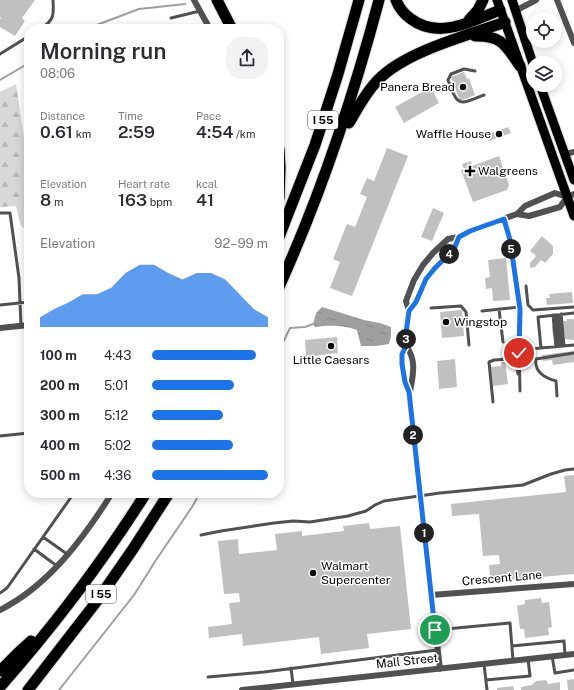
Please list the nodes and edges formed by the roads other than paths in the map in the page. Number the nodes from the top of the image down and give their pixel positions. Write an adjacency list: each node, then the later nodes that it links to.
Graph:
1 (52, 0): 17 (lane)
2 (194, 0): 12 (street)
3 (217, 0): 19 (highway)
4 (359, 0): 37 (highway, I 55)
5 (379, 0): 29 (highway, I 55)
6 (396, 0): 16 (highway)
7 (483, 0): 16 (highway)
8 (512, 0): 13 (main road)
9 (536, 0): 13 (street)
10 (557, 0): 22 (street)
11 (498, 5): 13 (main road); 15 (main road); 16 (highway)
12 (200, 11): 14 (lane); 18 (street)
13 (516, 11): 15 (main road); 24 (main road)
14 (171, 18)
15 (505, 22): 20 (highway); 25 (main road)
16 (465, 23)
17 (48, 24)
18 (207, 24)
19 (229, 24)
20 (466, 36): 25 (highway); 29 (highway)
21 (24, 39): 23 (lane)
22 (574, 43)
23 (0, 54)
24 (530, 56)
25 (520, 66): 32 (main road)
26 (475, 71): 28 (lane)
27 (543, 92): 30 (main road)
28 (484, 95)
29 (339, 134): 39 (highway, I 55)
30 (569, 153): 31 (main road)
31 (574, 180)
32 (570, 196): 34 (street); 34 (street); 35 (main road)
33 (0, 213): 42 (lane)
34 (517, 214): 36 (street)
35 (574, 216)
36 (504, 219): 38 (street); 44 (lane)
37 (284, 224)
38 (459, 237): 48 (street); 48 (street)
39 (284, 275)
40 (526, 286): 45 (lane)
41 (24, 302): 42 (lane)
42 (19, 303): 43 (lane); 53 (lane)
43 (0, 305)
44 (519, 307): 47 (lane); 61 (lane)
45 (574, 307)
46 (432, 308): 56 (lane)
47 (500, 309): 49 (lane); 55 (lane)
48 (409, 311): 58 (street)
49 (482, 311)
50 (574, 313): 51 (lane)
51 (557, 315): 59 (lane); 59 (lane); 60 (lane)
52 (24, 325): 53 (street)
53 (21, 326): 54 (street)
54 (0, 328)
55 (503, 342)
56 (469, 345)
57 (574, 345): 59 (lane)
58 (406, 346): 65 (street); 65 (street)
59 (560, 346): 60 (lane)
60 (541, 348): 61 (lane)
61 (519, 350): 63 (lane)
62 (574, 353): 66 (lane)
63 (520, 381): 64 (lane); 67 (lane)
64 (520, 391)
65 (409, 392): 71 (street)
66 (557, 396)
67 (493, 402)
68 (24, 434): 69 (lane)
69 (0, 436)
70 (574, 470): 71 (lane)
71 (420, 495): 76 (lane); 83 (street)
72 (70, 498): 77 (lane)
73 (109, 498): 79 (street)
74 (143, 498): 86 (highway, I 55)
75 (166, 498): 103 (highway, I 55)
76 (201, 535)
77 (43, 537): 78 (lane); 79 (lane)
78 (34, 550): 80 (lane); 82 (lane)
79 (67, 554): 80 (street)
80 (57, 566): 84 (street)
81 (574, 584): 83 (street, Crescent Lane)
82 (0, 593)
83 (431, 595): 85 (street)
84 (0, 610)
85 (435, 630): 87 (lane); 88 (street)
86 (45, 632): 98 (highway); 102 (highway, I 55)
87 (512, 646): 90 (lane); 93 (lane)
88 (438, 650): 95 (lane); 96 (street)
89 (574, 654): 90 (street, Mall Street)
90 (565, 655): 91 (street, Mall Street)
91 (552, 656): 92 (street, Mall Street); 97 (lane)
92 (528, 659): 93 (street, Mall Street); 100 (lane)
93 (513, 660): 94 (street, Mall Street)
94 (484, 664): 96 (street, Mall Street); 100 (lane)
95 (291, 668): 99 (lane); 101 (lane)
96 (440, 669): 101 (street, Mall Street)
97 (574, 670)
98 (0, 671)
99 (208, 677)
100 (486, 680): 105 (lane)
101 (293, 684): 104 (street, Mall Street)
102 (0, 687)
103 (28, 690)
104 (242, 690)
105 (487, 690)

